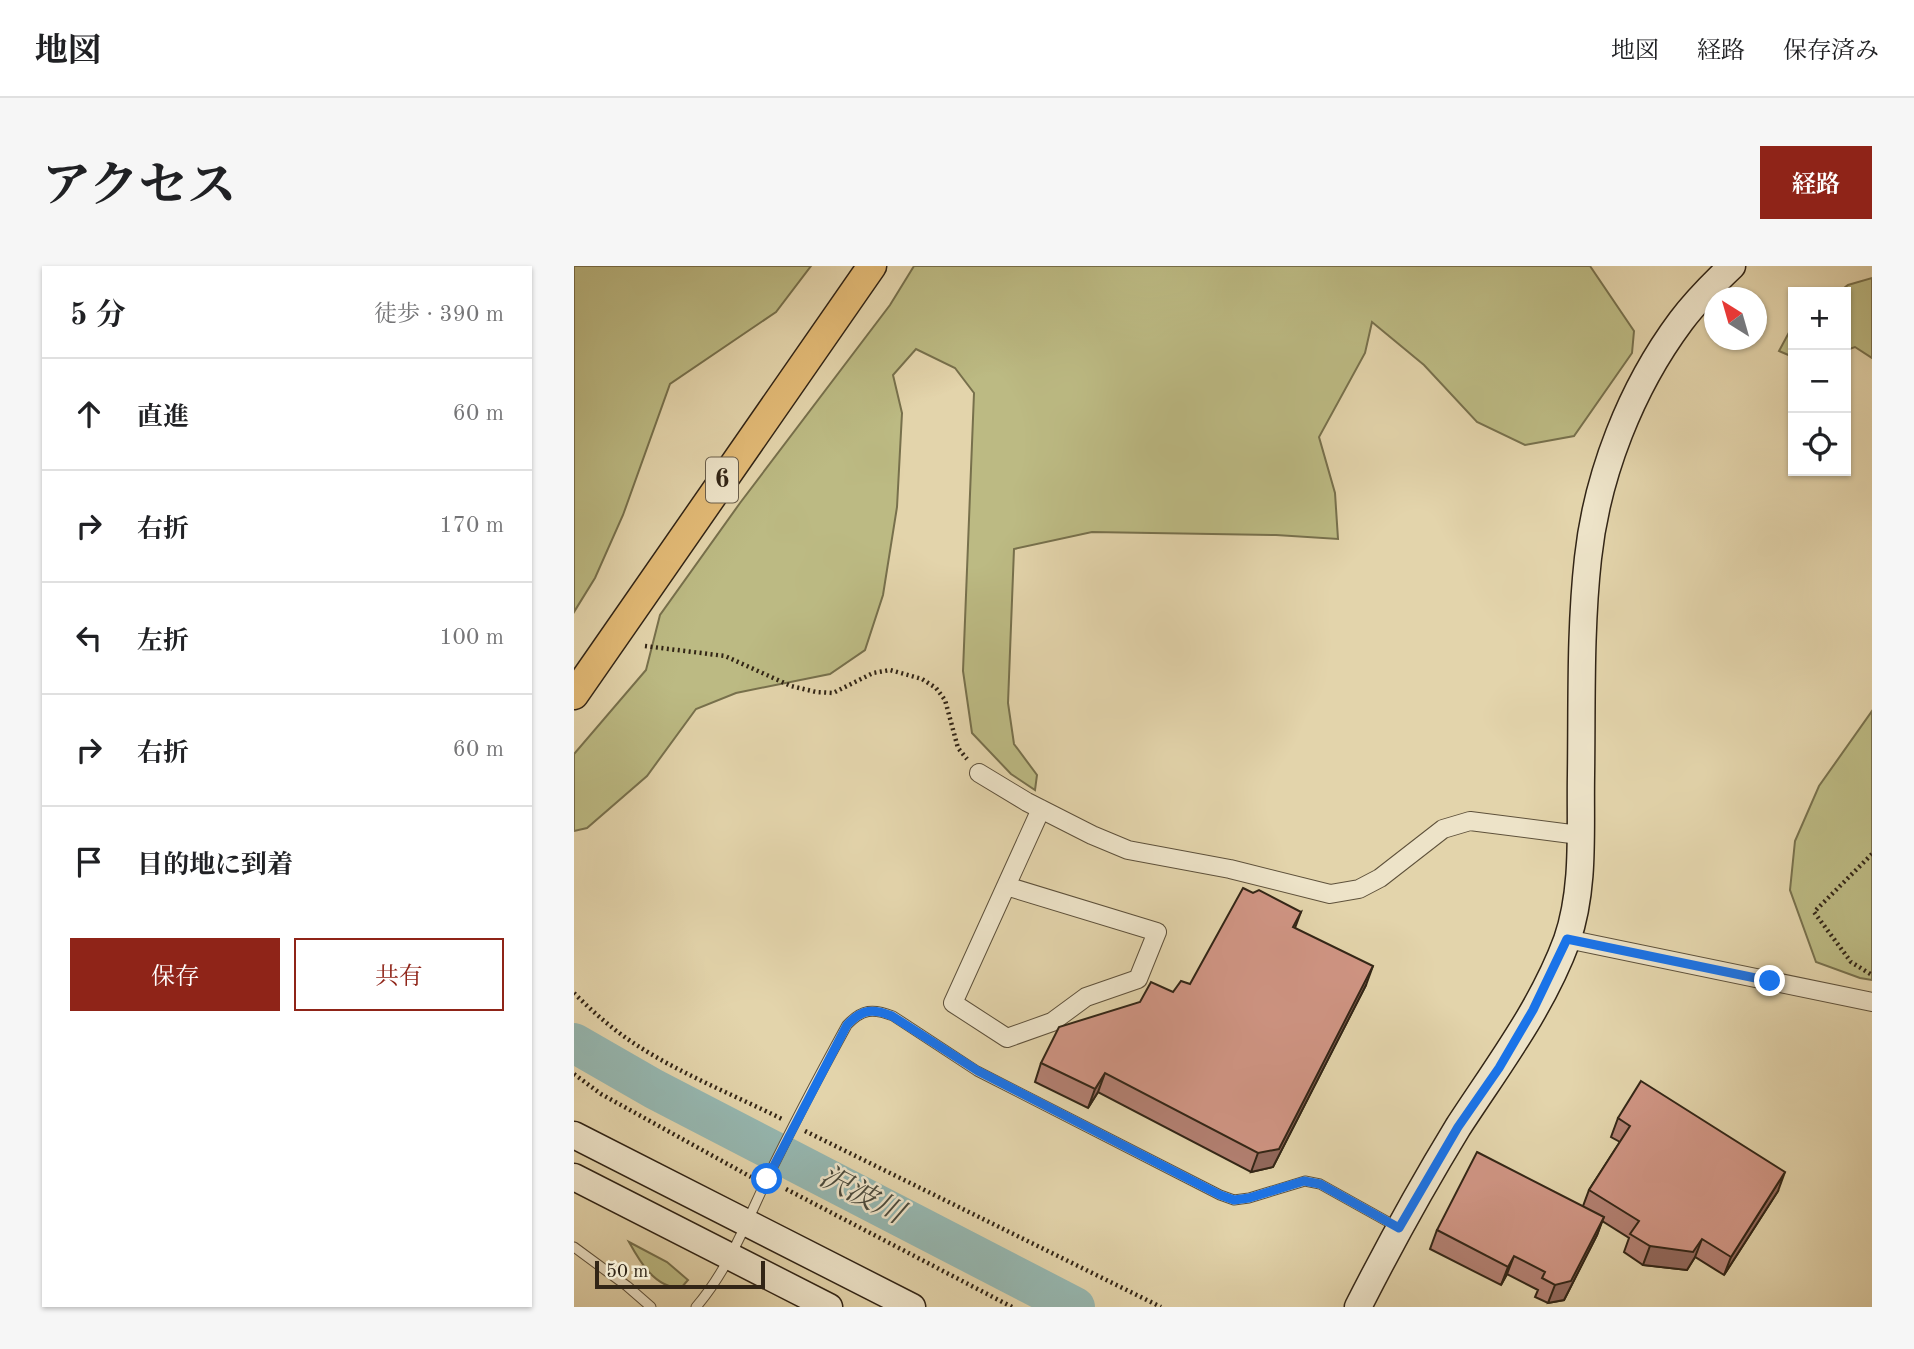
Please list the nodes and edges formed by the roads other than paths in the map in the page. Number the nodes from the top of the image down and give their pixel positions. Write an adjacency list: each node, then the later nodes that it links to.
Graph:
1 (872, 266): 3 (main road, 6)
2 (1732, 266): 6 (street)
3 (574, 695)
4 (979, 773): 5 (street)
5 (1041, 809): 6 (street); 7 (street)
6 (1579, 835): 8 (street)
7 (1006, 886): 7 (street)
8 (1567, 939): 9 (street); 13 (street)
9 (1872, 1002)
10 (574, 1135): 12 (street)
11 (574, 1177): 15 (street)
12 (747, 1223): 13 (lane); 15 (lane); 19 (street)
13 (1399, 1228): 20 (street)
14 (574, 1247): 16 (lane)
15 (729, 1256): 17 (lane); 18 (street)
16 (650, 1307)
17 (696, 1307)
18 (829, 1307)
19 (912, 1307)
20 (1358, 1307)

